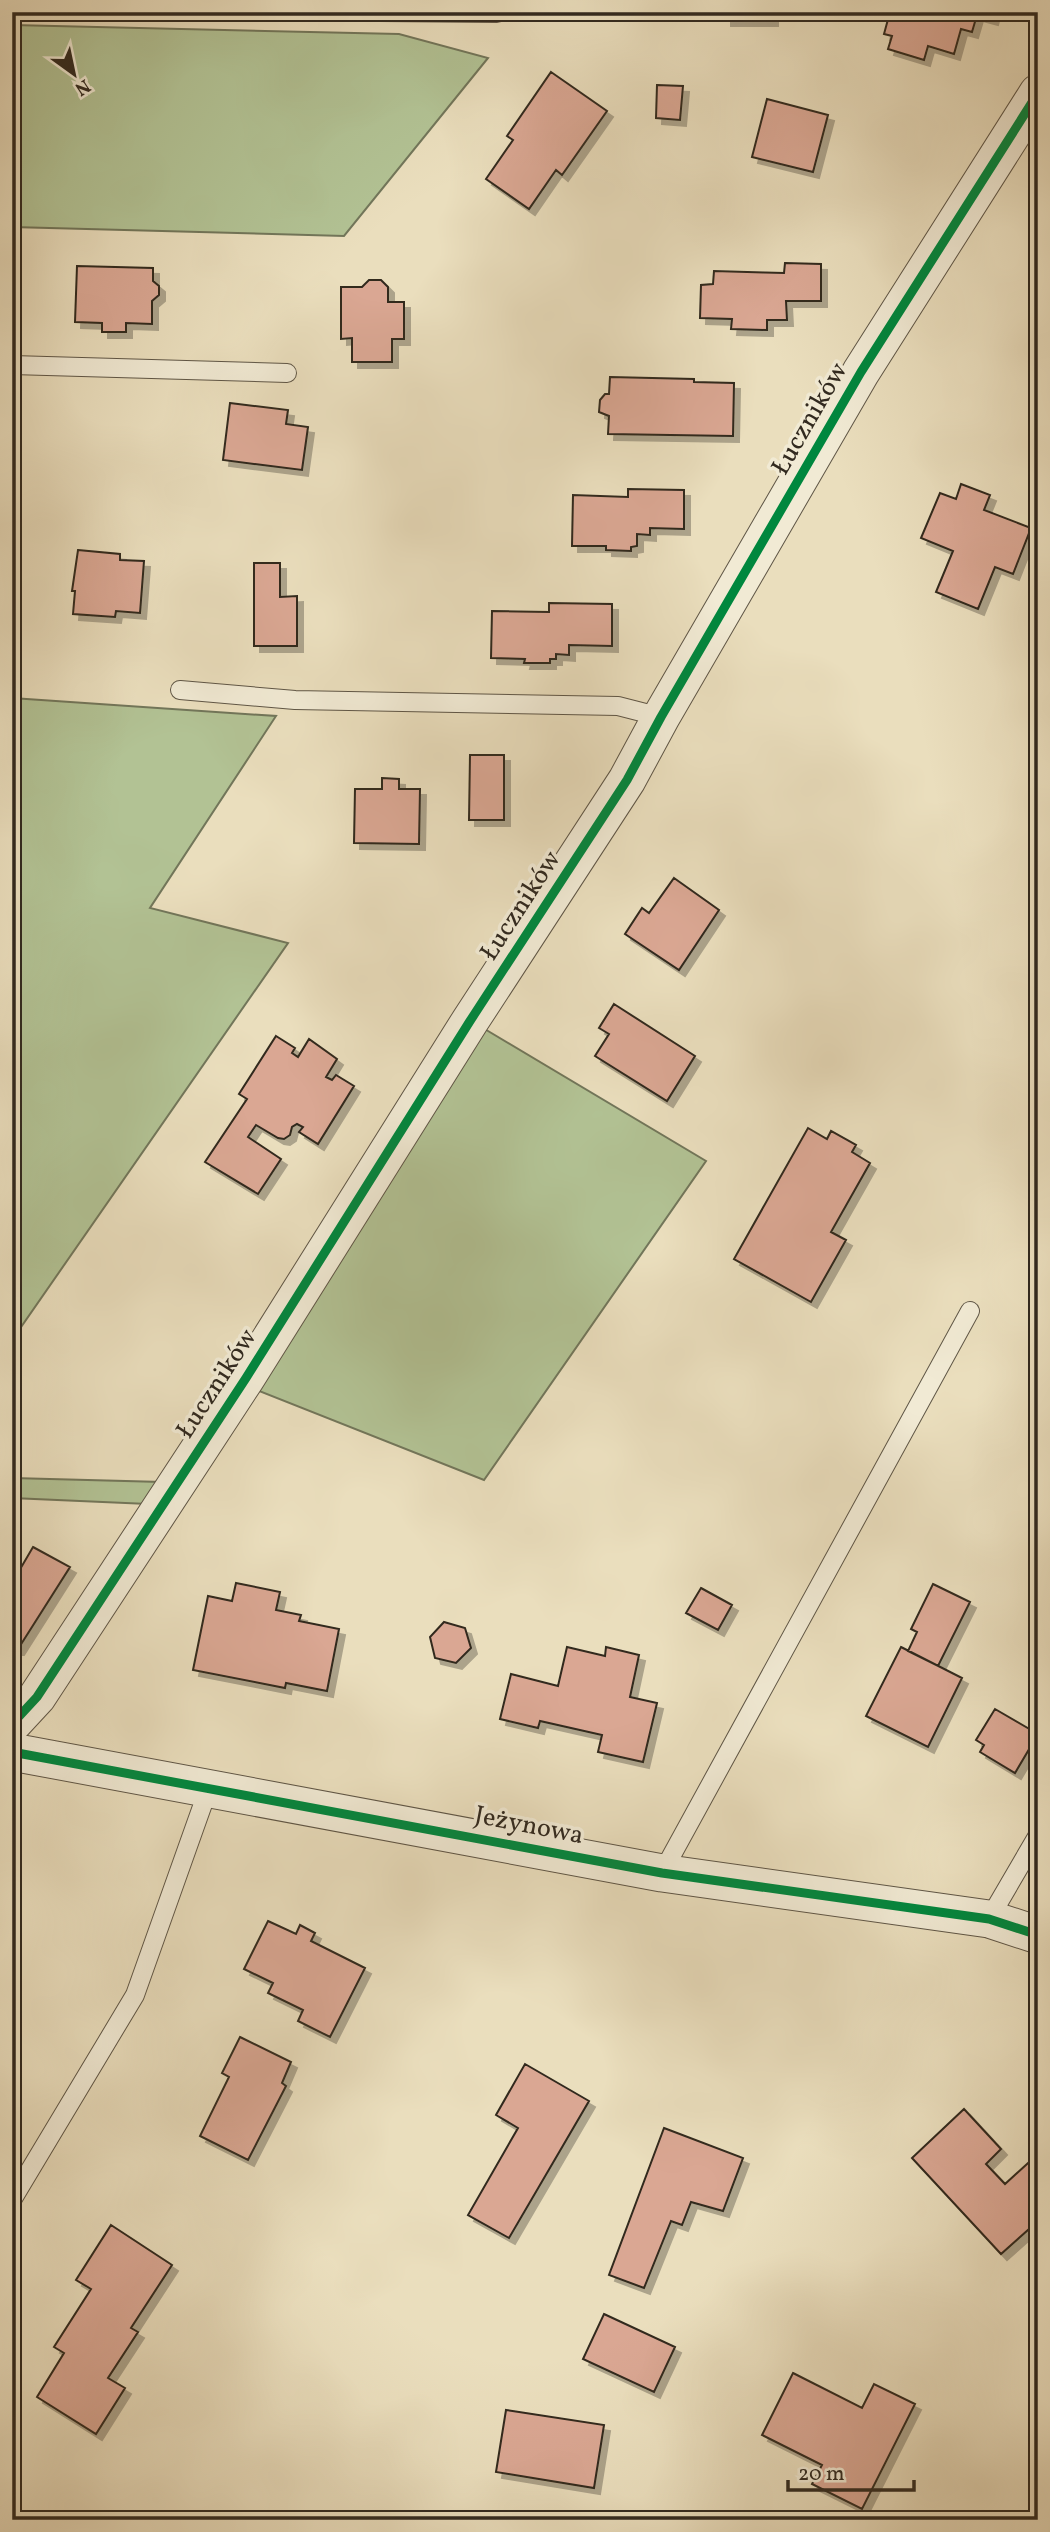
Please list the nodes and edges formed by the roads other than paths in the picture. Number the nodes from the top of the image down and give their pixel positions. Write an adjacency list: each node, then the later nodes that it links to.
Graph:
1 (381, 12): 2 (lane)
2 (497, 13)
3 (1038, 93): 7 (street, Łuczników)
4 (12, 365): 5 (lane)
5 (288, 373)
6 (180, 690): 7 (lane)
7 (662, 717): 9 (street, Łuczników)
8 (970, 1311): 13 (lane)
9 (12, 1724)
10 (12, 1752): 11 (street, Jeżynowa)
11 (209, 1787): 13 (street, Jeżynowa); 16 (lane)
12 (1038, 1835): 14 (lane)
13 (662, 1873): 14 (street, Jeżynowa)
14 (989, 1919): 15 (street, Jeżynowa)
15 (1038, 1935)
16 (12, 2200)

